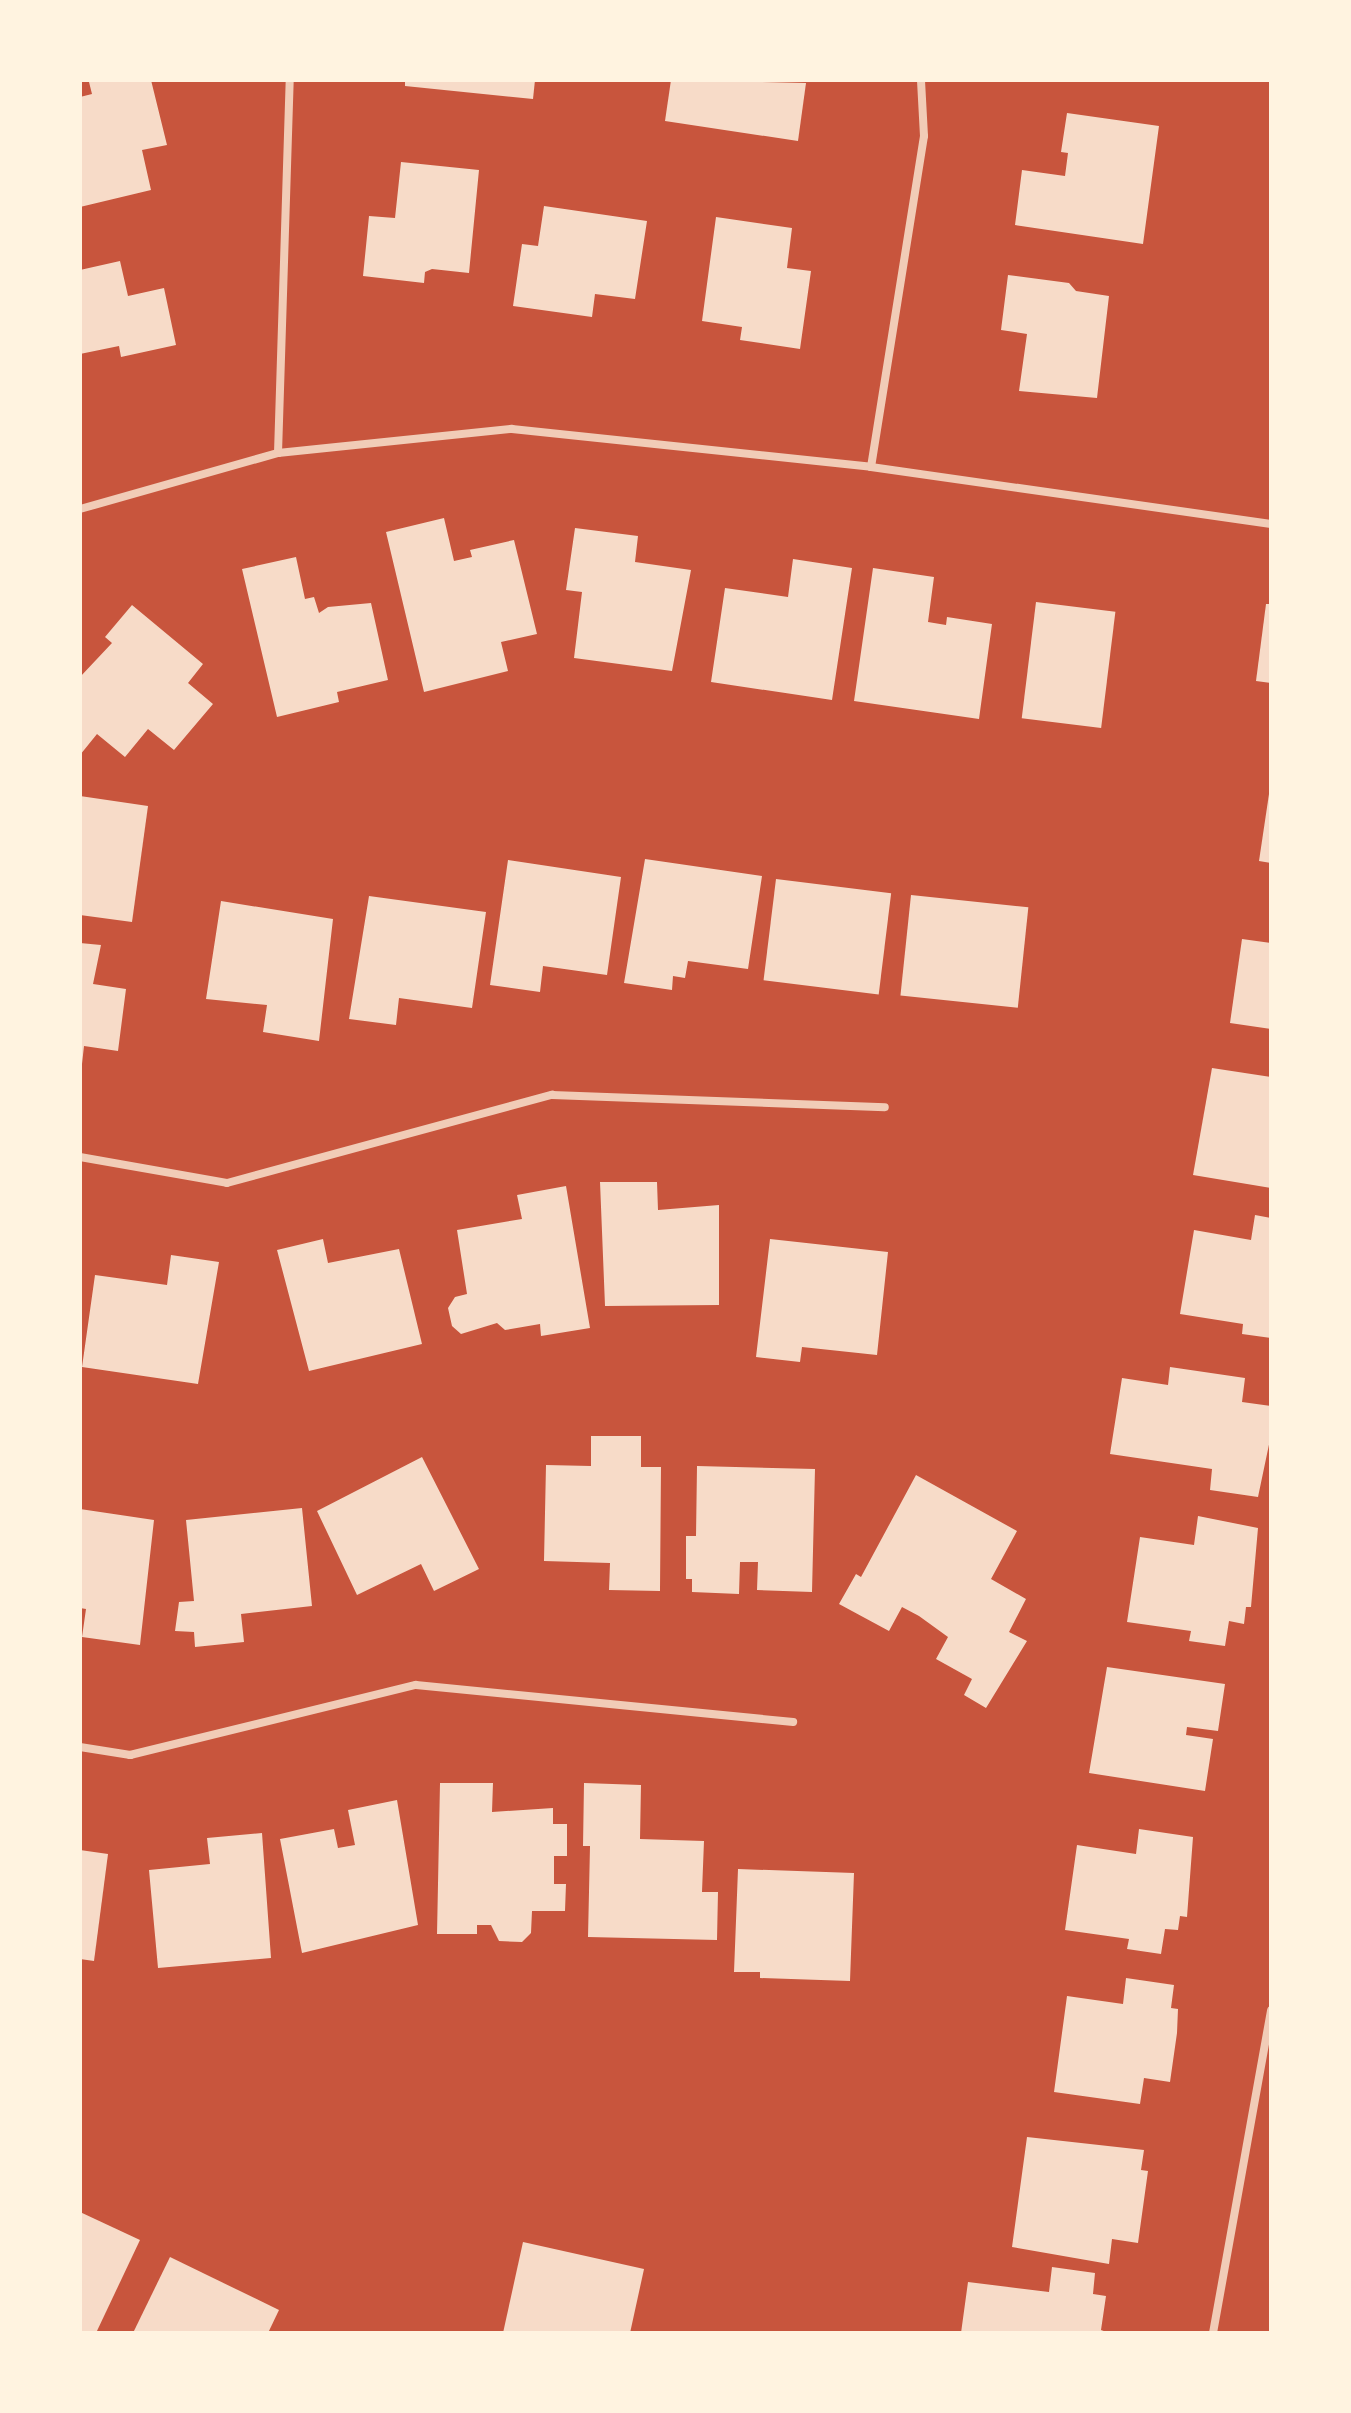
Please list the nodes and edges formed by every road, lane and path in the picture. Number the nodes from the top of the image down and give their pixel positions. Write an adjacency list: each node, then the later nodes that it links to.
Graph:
1 (290, 80): 3 (street)
2 (921, 80): 4 (street)
3 (278, 453): 4 (street); 5 (street)
4 (871, 467): 6 (street)
5 (80, 509)
6 (1271, 524)
7 (885, 1107): 8 (street)
8 (80, 1157)
9 (793, 1722): 10 (street)
10 (80, 1747)
11 (1271, 2010): 12 (street)
12 (1213, 2333)

